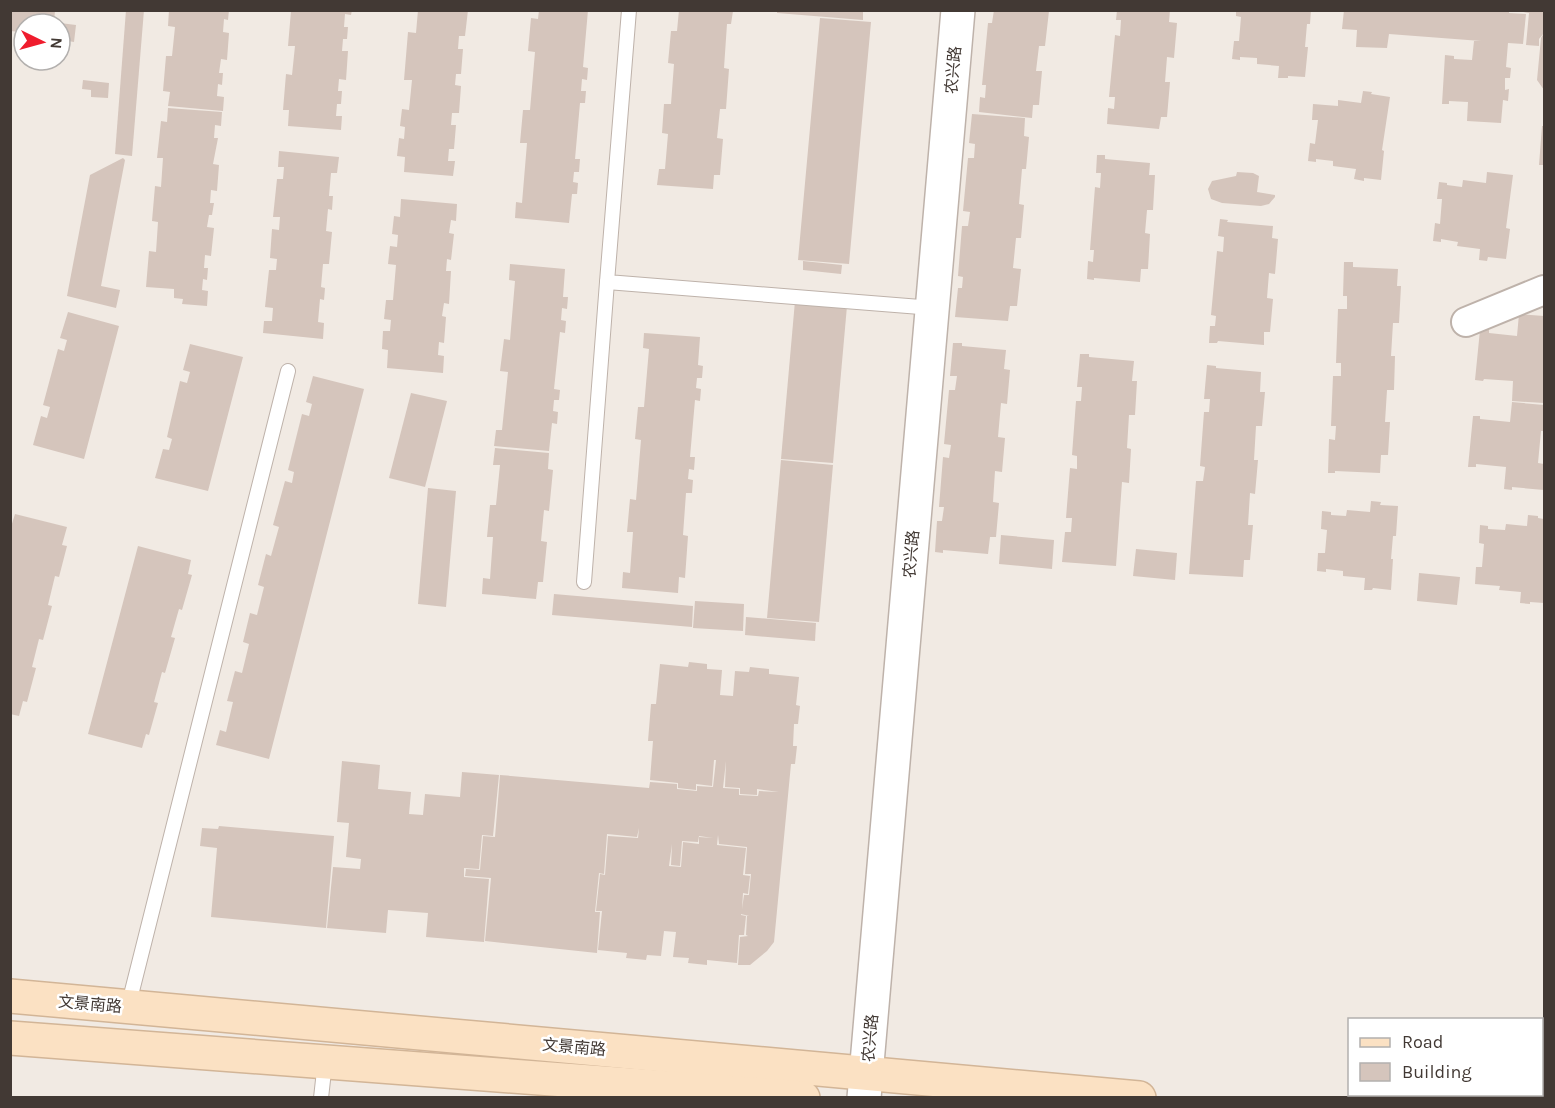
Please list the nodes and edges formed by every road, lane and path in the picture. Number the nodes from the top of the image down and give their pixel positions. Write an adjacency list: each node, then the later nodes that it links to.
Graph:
1 (629, 10): 3 (lane)
2 (958, 10): 5 (street, 农兴路)
3 (607, 282): 5 (lane); 8 (lane)
4 (1545, 290): 6 (street)
5 (933, 308): 13 (street, 农兴路)
6 (1466, 322)
7 (288, 371): 10 (lane)
8 (584, 582)
9 (10, 996): 10 (main road, 文景南路)
10 (128, 1007): 13 (main road, 文景南路)
11 (10, 1038): 12 (main road, 文景南路)
12 (325, 1062): 14 (lane); 15 (main road, 文景南路)
13 (865, 1086): 16 (main road, 文景南路)
14 (321, 1098)
15 (803, 1098)
16 (1138, 1098)

